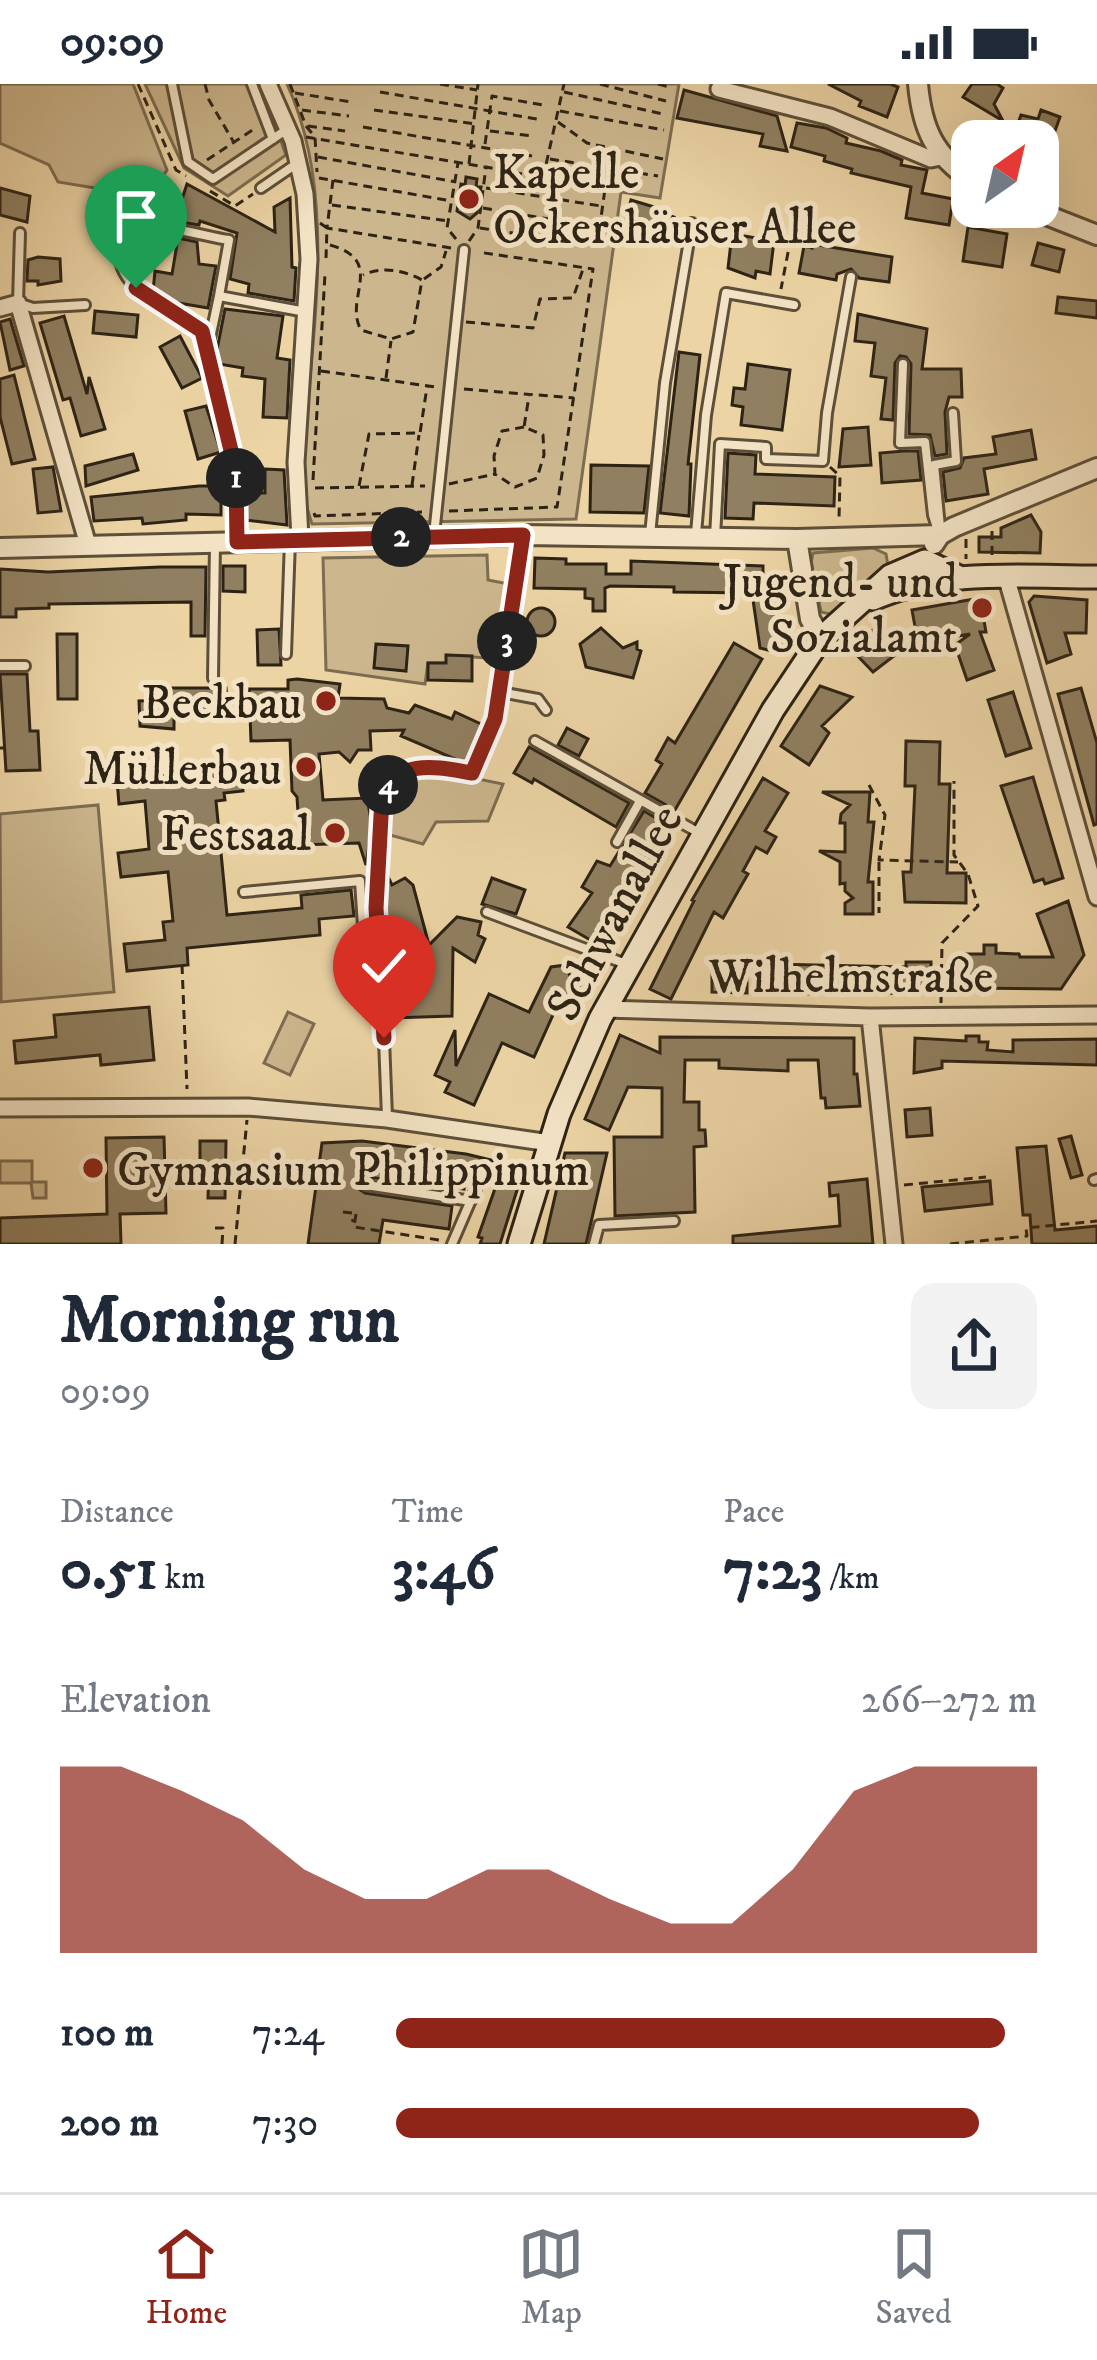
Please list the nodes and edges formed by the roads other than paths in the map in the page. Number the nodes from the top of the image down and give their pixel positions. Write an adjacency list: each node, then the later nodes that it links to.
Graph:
1 (172, 84): 6 (lane)
2 (252, 84): 6 (lane)
3 (268, 84): 6 (street)
4 (918, 84): 7 (street)
5 (719, 89): 7 (street)
6 (280, 134): 8 (street)
7 (941, 157): 9 (street)
8 (308, 159): 10 (lane); 22 (street)
9 (951, 165)
10 (261, 188)
11 (1059, 220): 14 (street)
12 (692, 223): 29 (lane)
13 (20, 233): 18 (lane)
14 (1097, 235)
15 (464, 250): 31 (lane)
16 (851, 277): 30 (lane)
17 (219, 296): 22 (lane); 23 (lane); 23 (lane)
18 (18, 303): 20 (lane); 21 (street); 37 (street)
19 (794, 304): 30 (lane)
20 (85, 305)
21 (0, 308)
22 (306, 312): 32 (street)
23 (208, 350): 35 (lane)
24 (903, 364): 28 (lane)
25 (952, 413): 28 (lane)
26 (1097, 468): 28 (street)
27 (523, 535): 29 (street); 31 (street); 47 (lane)
28 (940, 535): 33 (street); 40 (street)
29 (650, 536): 30 (street)
30 (706, 536): 34 (street)
31 (434, 537): 32 (street)
32 (295, 538): 35 (street); 43 (lane)
33 (876, 538): 34 (street); 40 (street)
34 (797, 539): 42 (street)
35 (237, 542): 36 (street)
36 (215, 543): 37 (street); 46 (lane)
37 (88, 545): 38 (street)
38 (0, 548)
39 (999, 568): 40 (main road); 41 (main road); 53 (street)
40 (919, 570): 42 (main road, Schwanallee)
41 (1097, 578)
42 (821, 638): 50 (main road, Schwanallee)
43 (286, 654)
44 (0, 666): 45 (lane)
45 (25, 666)
46 (213, 678)
47 (546, 710)
48 (535, 741): 49 (lane)
49 (640, 801): 50 (lane); 51 (lane)
50 (700, 834): 55 (main road, Schwanallee)
51 (617, 842)
52 (244, 892): 60 (lane)
53 (1097, 897)
54 (487, 912): 55 (lane)
55 (628, 965): 57 (main road, Schwanallee)
56 (1097, 1015): 58 (street, Wilhelmstraße)
57 (601, 1017): 58 (street, Wilhelmstraße); 61 (main road, Schwanallee)
58 (869, 1017): 69 (street)
59 (0, 1108): 60 (street)
60 (387, 1119): 61 (street)
61 (550, 1143): 67 (main road, Schwanallee)
62 (482, 1177): 64 (lane)
63 (366, 1185): 64 (lane)
64 (471, 1201): 66 (lane)
65 (674, 1221): 68 (lane)
66 (452, 1243)
67 (519, 1244)
68 (595, 1244)
69 (894, 1244)

